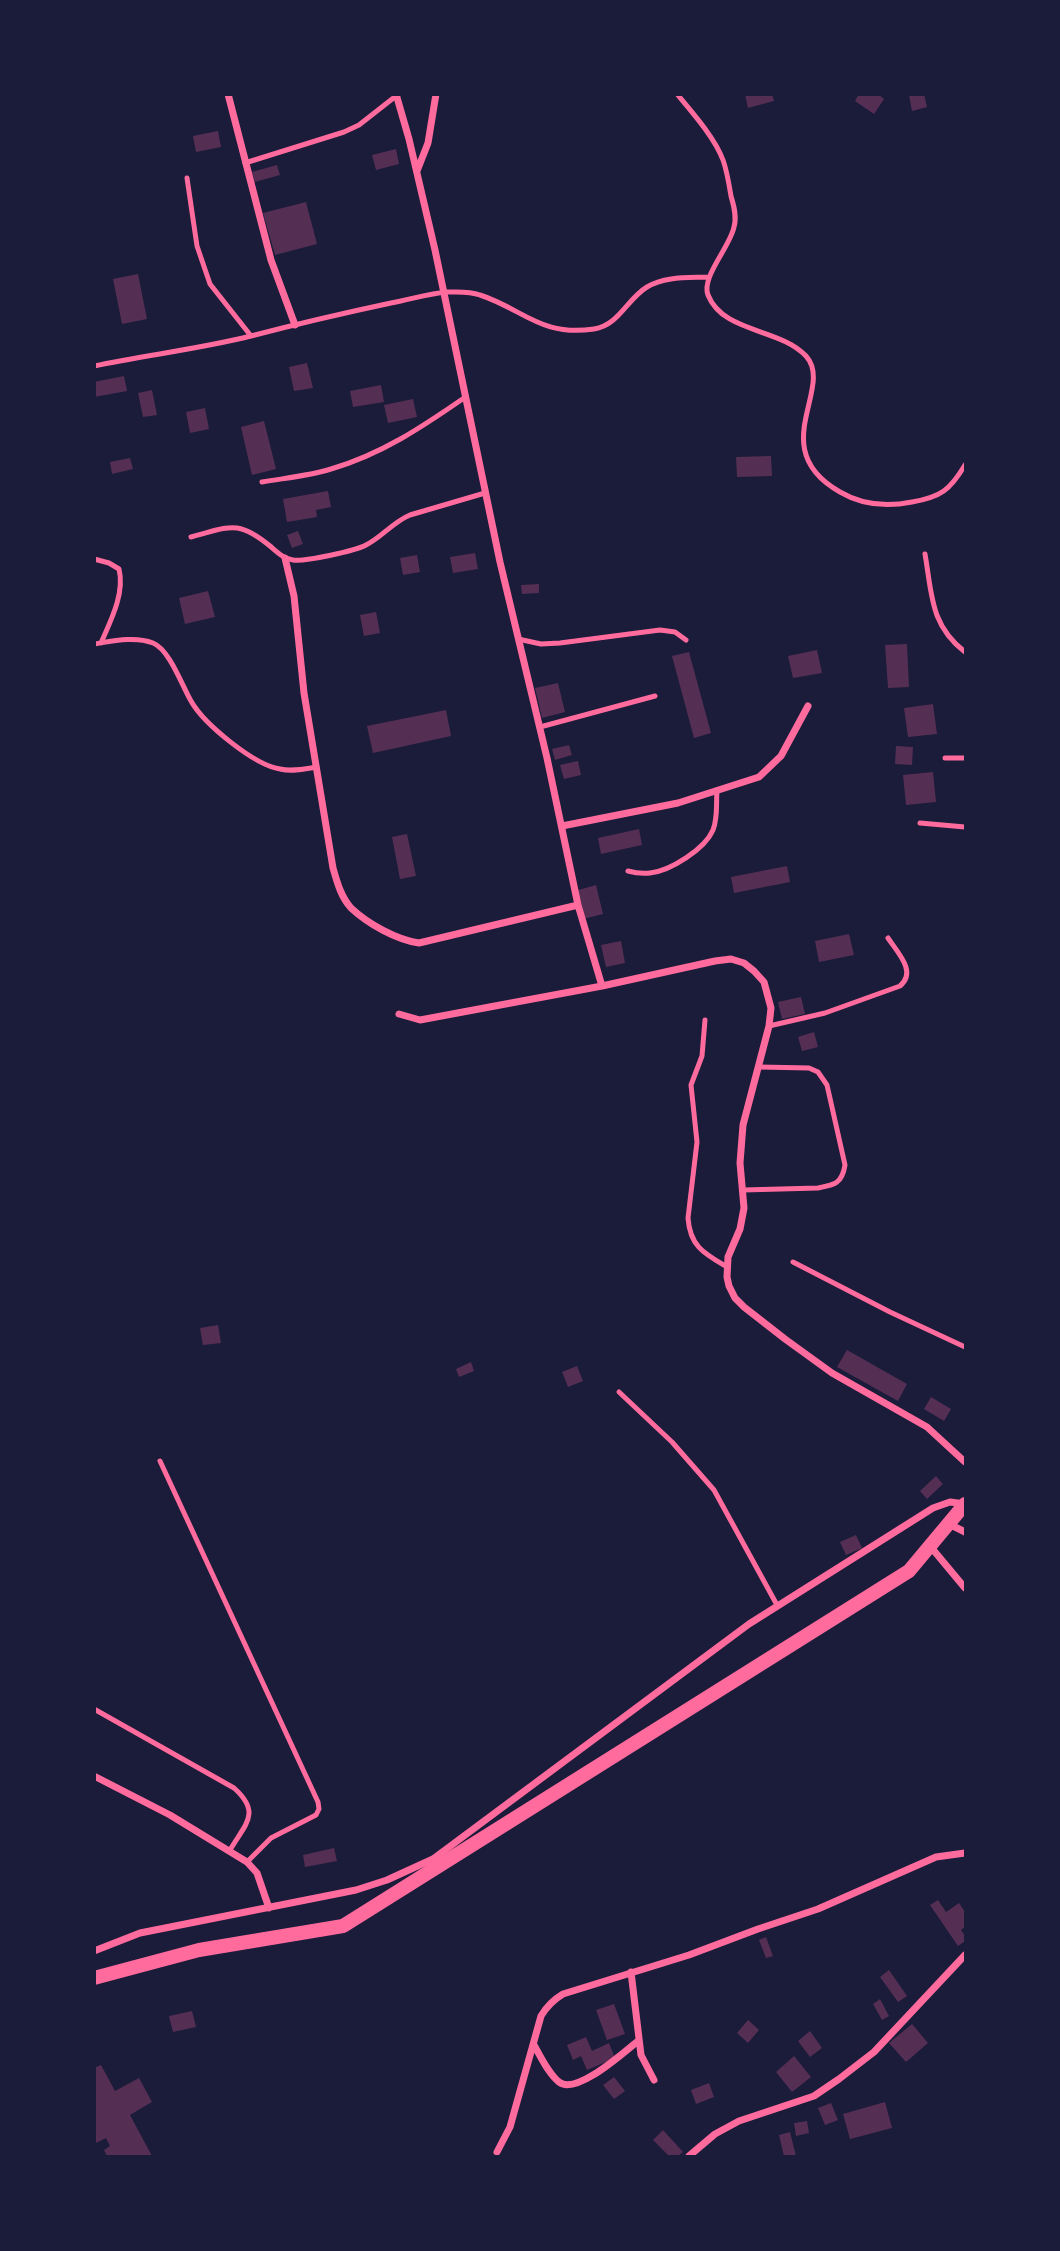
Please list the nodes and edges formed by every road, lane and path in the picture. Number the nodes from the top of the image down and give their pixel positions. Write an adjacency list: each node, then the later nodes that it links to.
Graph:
1 (228, 94): 5 (street)
2 (436, 94): 6 (street)
3 (677, 94): 8 (lane)
4 (396, 95): 5 (lane); 6 (street)
5 (245, 163): 10 (street)
6 (417, 171): 9 (street)
7 (187, 178): 11 (lane)
8 (709, 277): 9 (lane); 14 (lane)
9 (443, 292): 10 (lane); 13 (street)
10 (295, 325): 11 (lane)
11 (251, 336): 12 (lane)
12 (94, 366)
13 (464, 398): 15 (lane); 16 (street)
14 (965, 465)
15 (262, 482)
16 (485, 493): 19 (lane); 21 (street)
17 (191, 537): 19 (lane)
18 (925, 554): 24 (lane)
19 (285, 558): 30 (street)
20 (94, 559): 23 (lane)
21 (519, 639): 22 (lane); 27 (street)
22 (686, 640)
23 (98, 644): 30 (lane)
24 (965, 652)
25 (655, 696): 27 (lane)
26 (808, 706): 31 (street)
27 (540, 727): 33 (street)
28 (944, 758): 29 (lane)
29 (965, 758)
30 (317, 767): 36 (street)
31 (717, 790): 33 (street); 35 (lane)
32 (920, 824): 34 (lane)
33 (562, 827): 36 (street)
34 (965, 827)
35 (628, 871)
36 (578, 905): 38 (street)
37 (888, 938): 41 (lane)
38 (601, 986): 39 (street); 41 (street)
39 (399, 1014)
40 (705, 1020): 45 (lane)
41 (769, 1026): 42 (street)
42 (759, 1067): 43 (street); 43 (lane)
43 (743, 1190): 45 (street)
44 (793, 1262): 46 (lane)
45 (727, 1267): 49 (street)
46 (965, 1347)
47 (619, 1392): 55 (lane)
48 (160, 1461): 60 (lane)
49 (965, 1462)
50 (965, 1504): 51 (main road); 55 (street)
51 (948, 1524): 52 (street); 53 (main road)
52 (965, 1532)
53 (930, 1545): 54 (street); 65 (main road)
54 (965, 1588)
55 (778, 1605): 61 (street)
56 (94, 1709): 58 (lane)
57 (94, 1776): 58 (street)
58 (230, 1850): 60 (street)
59 (965, 1853): 64 (street)
60 (247, 1862): 61 (street)
61 (269, 1908): 62 (street)
62 (94, 1951)
63 (965, 1955): 70 (street)
64 (631, 1972): 66 (street); 67 (street)
65 (94, 1978)
66 (638, 2041): 67 (street); 68 (street)
67 (534, 2045): 69 (street)
68 (653, 2080)
69 (497, 2152)
70 (689, 2157)

